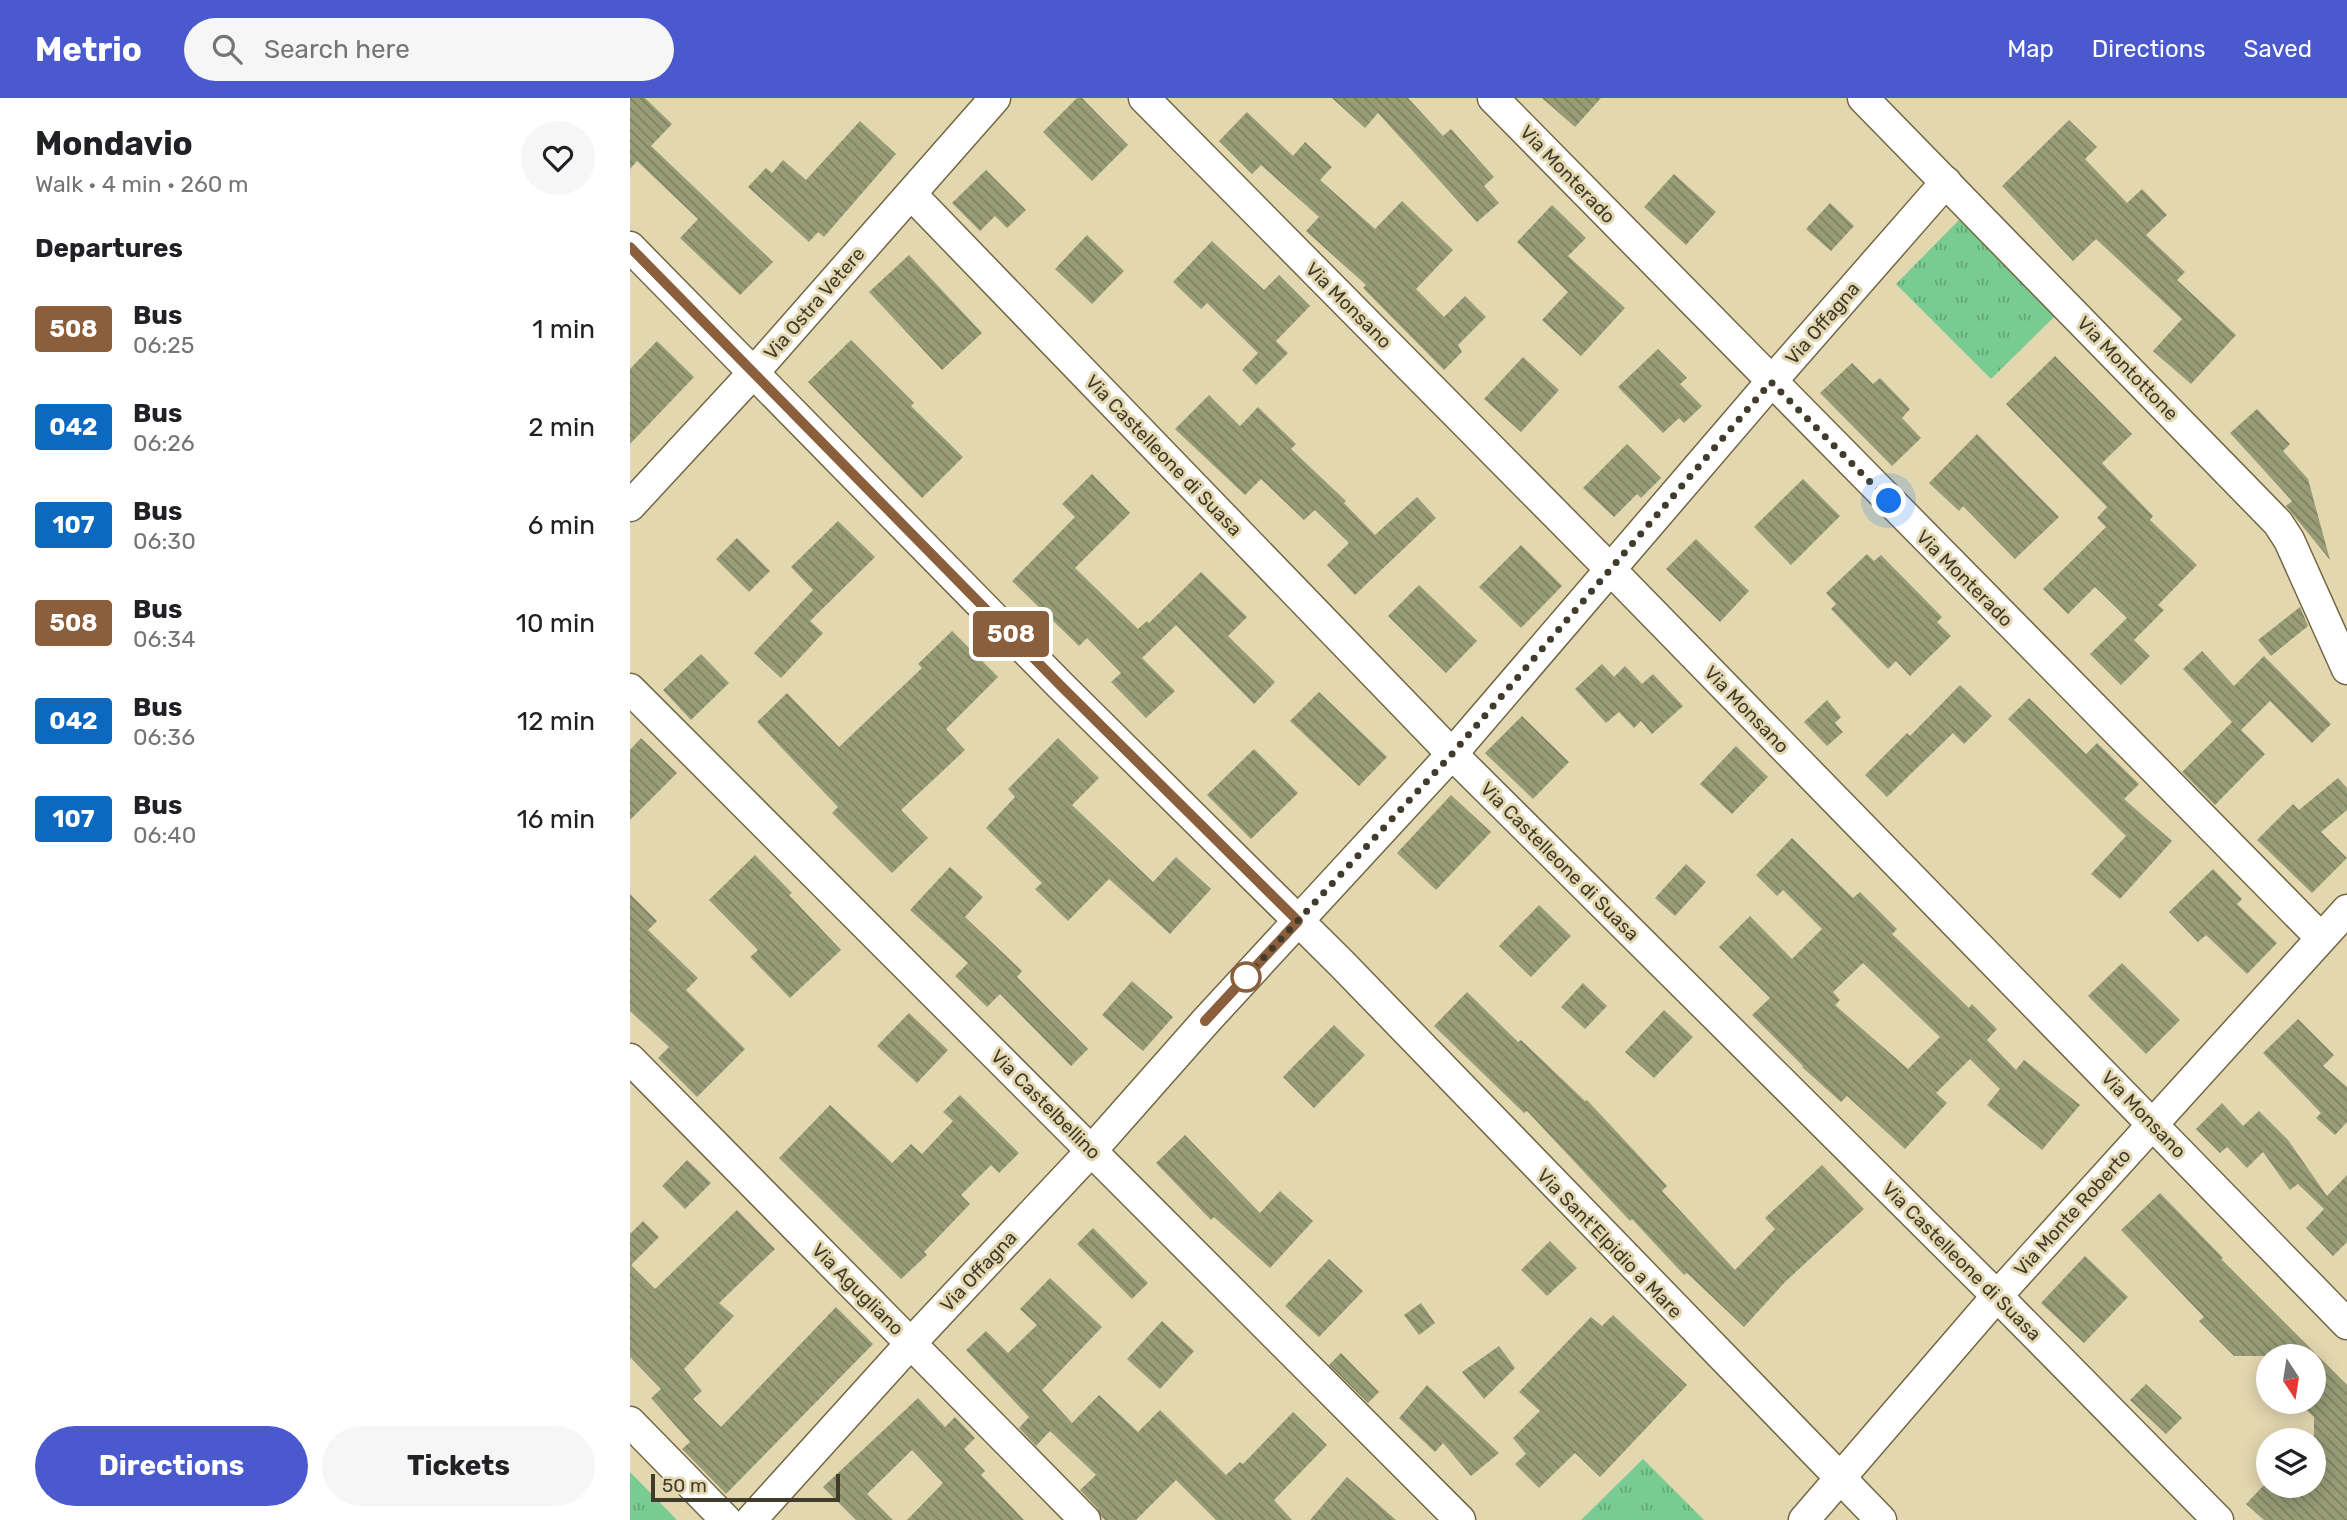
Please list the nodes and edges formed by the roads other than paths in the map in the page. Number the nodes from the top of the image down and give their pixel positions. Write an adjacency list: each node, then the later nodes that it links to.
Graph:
1 (995, 98): 6 (street, Via Ostra Vetere)
2 (1144, 98): 11 (street, Via Monsano)
3 (1493, 98): 9 (street, Via Monterado)
4 (1863, 98): 5 (street, Via Montottone)
5 (1946, 181): 9 (street, Via Offagna); 12 (street, Via Montottone)
6 (911, 194): 8 (street, Via Ostra Vetere); 14 (street, Via Castelleone di Suasa)
7 (630, 247): 8 (street)
8 (754, 372): 10 (street, Via Ostra Vetere); 16 (street, Via Sant'Elpidio a Mare)
9 (1771, 382): 11 (street, Via Offagna); 17 (street, Via Monterado)
10 (630, 506)
11 (1611, 570): 14 (street, Via Offagna); 19 (street, Via Monsano)
12 (2347, 669)
13 (630, 689): 20 (street, Via Castelbellino)
14 (1452, 754): 16 (street, Via Offagna); 21 (street, Via Castelleone di Suasa)
15 (2347, 910): 17 (street, Via Monte Roberto)
16 (1298, 921): 20 (street, Via Offagna); 25 (street, Via Sant'Elpidio a Mare)
17 (2320, 939): 19 (street, Via Monte Roberto)
18 (630, 1059): 23 (street, Via Agugliano)
19 (2153, 1123): 21 (street, Via Monte Roberto); 22 (street, Via Monsano)
20 (1092, 1150): 23 (street, Via Offagna); 29 (street, Via Castelbellino)
21 (1997, 1296): 25 (street, Via Monte Roberto); 32 (street, Via Castelleone di Suasa)
22 (2347, 1324)
23 (911, 1343): 27 (street, Via Offagna); 28 (street, Via Agugliano)
24 (630, 1422): 26 (street)
25 (1840, 1480): 30 (street, Via Monte Roberto); 31 (street, Via Sant'Elpidio a Mare)
26 (726, 1520)
27 (751, 1520)
28 (1085, 1520)
29 (1460, 1520)
30 (1804, 1520)
31 (1881, 1520)
32 (2218, 1520)

